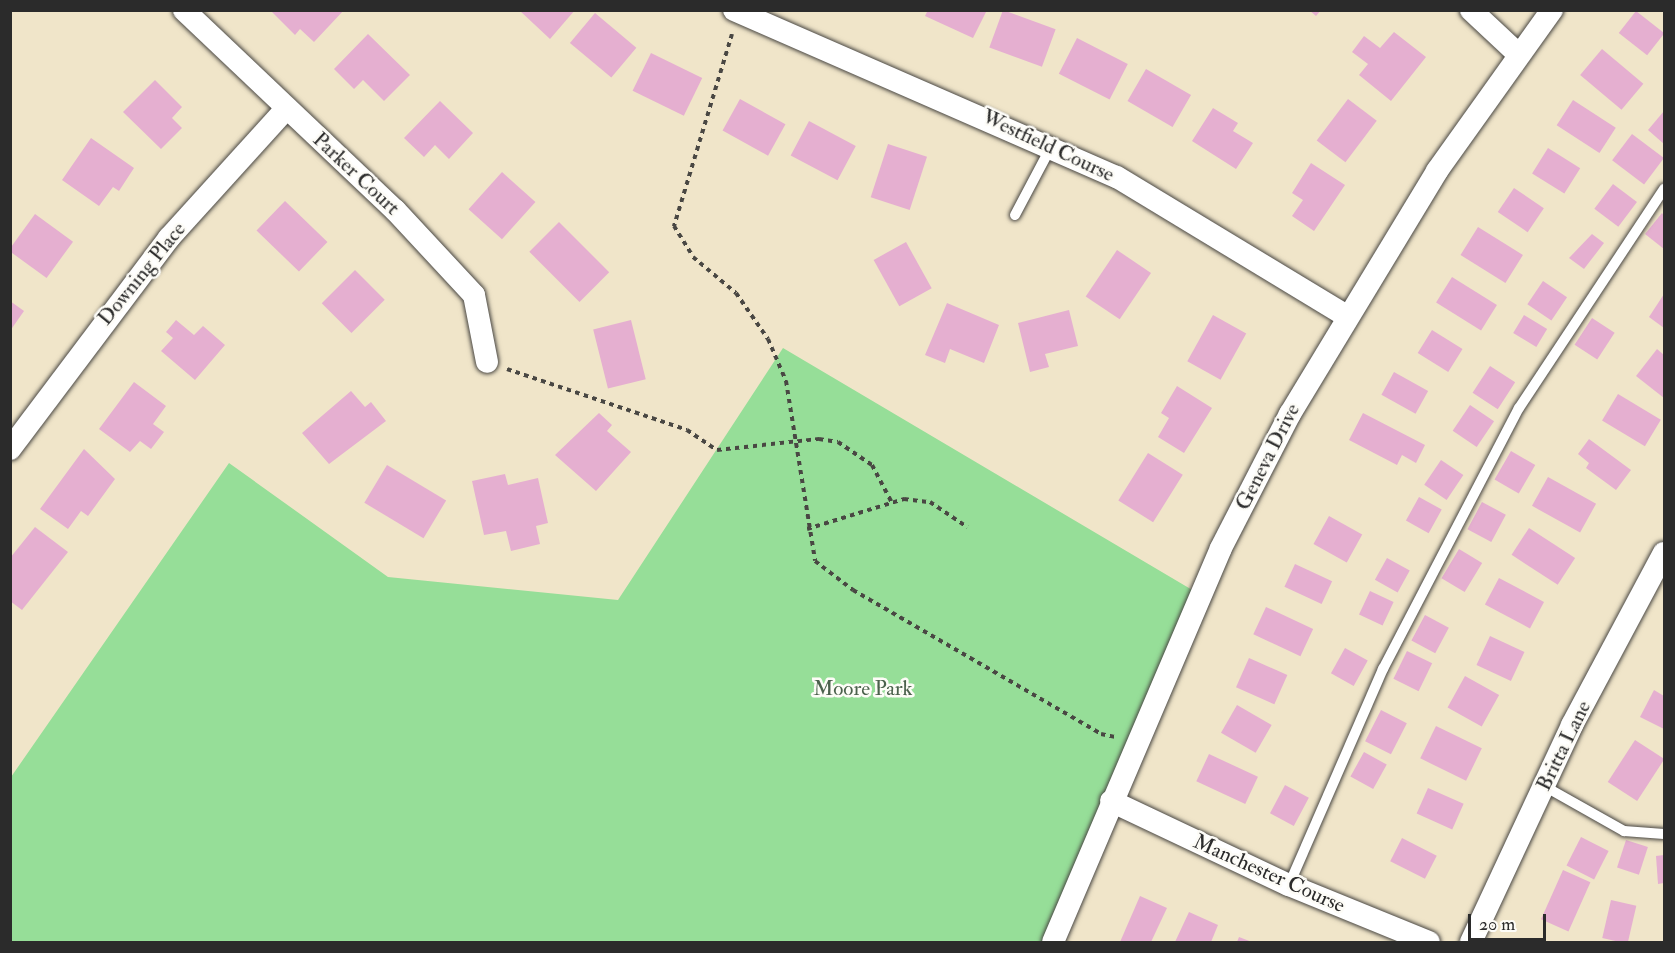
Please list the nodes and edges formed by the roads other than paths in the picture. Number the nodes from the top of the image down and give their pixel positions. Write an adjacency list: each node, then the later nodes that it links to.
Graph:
1 (184, 10): 6 (street, Parker Court)
2 (1471, 10): 5 (street)
3 (1552, 10): 5 (street, Geneva Drive)
4 (736, 12): 7 (street, Westfield Course)
5 (1518, 54): 10 (street, Geneva Drive)
6 (286, 109): 11 (street, Parker Court); 12 (street, Downing Place)
7 (1051, 146): 9 (lane); 10 (street, Westfield Course)
8 (1665, 189): 17 (lane)
9 (1015, 215)
10 (1345, 315): 15 (street, Geneva Drive)
11 (487, 362)
12 (10, 449)
13 (1665, 553): 14 (street, Britta Lane)
14 (1544, 786): 16 (lane); 20 (street, Britta Lane)
15 (1111, 801): 17 (street, Manchester Course); 18 (street, Geneva Drive)
16 (1665, 834)
17 (1289, 885): 19 (street, Manchester Course)
18 (1053, 942)
19 (1429, 942)
20 (1471, 942)

